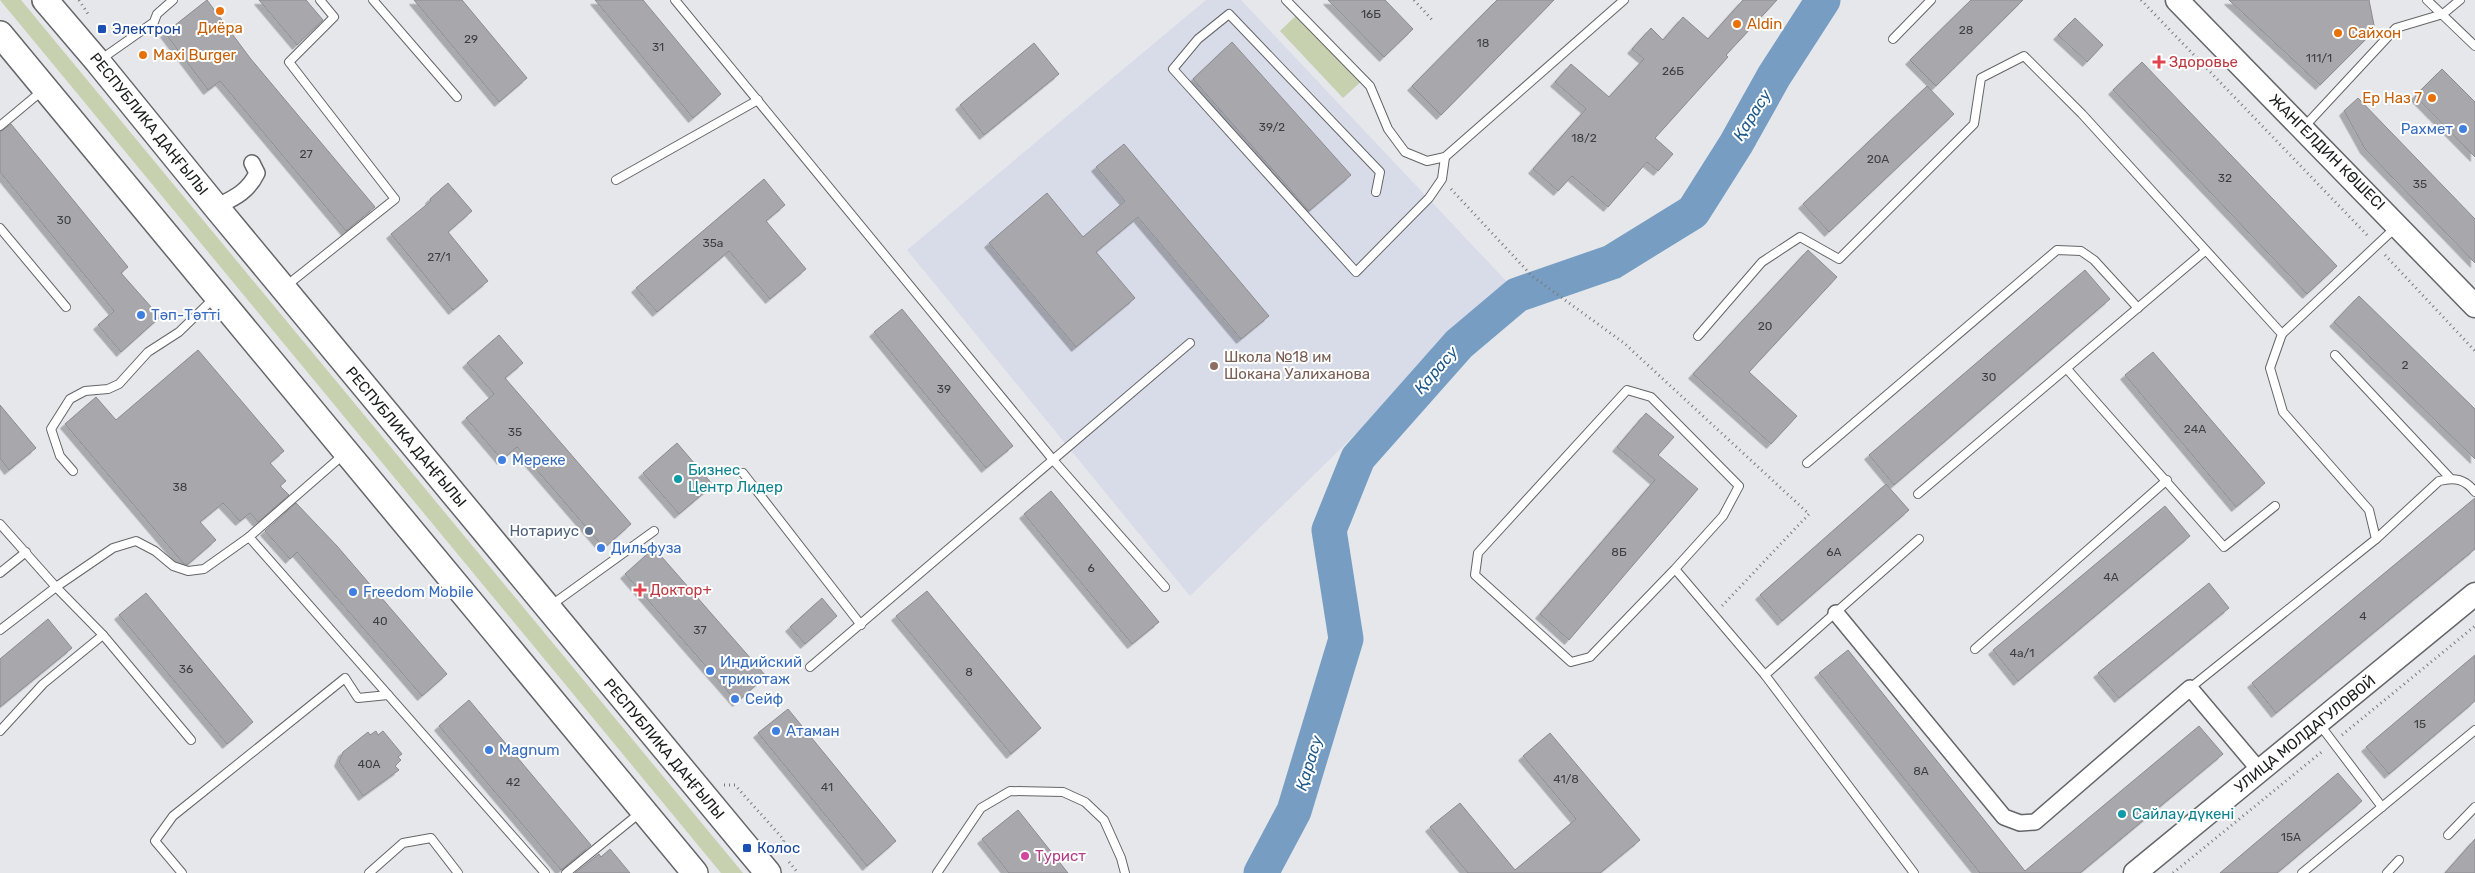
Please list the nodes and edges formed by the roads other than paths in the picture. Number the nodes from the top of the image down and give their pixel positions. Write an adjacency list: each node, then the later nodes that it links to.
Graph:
1 (45, 0): 16 (main road, РЕСПУБЛИКА ДАҢҒЫЛЫ)
2 (173, 0): 16 (lane)
3 (320, 0): 30 (lane)
4 (373, 0): 18 (lane)
5 (675, 0): 19 (lane)
6 (1286, 0): 22 (lane)
7 (1624, 0): 22 (lane)
8 (1932, 0): 14 (lane)
9 (2427, 0): 12 (lane)
10 (2460, 0): 12 (lane)
11 (2179, 1): 21 (street, ЖАНГЕЛДИН КӨШЕСІ)
12 (2443, 14): 15 (lane); 21 (lane)
13 (0, 34): 17 (main road)
14 (1893, 39)
15 (2475, 46)
16 (98, 62): 26 (main road, РЕСПУБЛИКА ДАҢҒЫЛЫ)
17 (45, 89): 20 (lane); 31 (main road)
18 (457, 97)
19 (758, 100): 24 (lane); 41 (lane)
20 (0, 126)
21 (2302, 128): 27 (street, ЖАНГЕЛДИН КӨШЕСІ)
22 (1445, 158): 25 (lane)
23 (252, 163): 26 (street)
24 (616, 180)
25 (1376, 192)
26 (216, 207): 30 (main road, РЕСПУБЛИКА ДАҢҒЫЛЫ)
27 (2399, 225): 32 (street, ЖАНГЕЛДИН КӨШЕСІ); 35 (lane)
28 (0, 228): 33 (lane)
29 (2206, 251): 34 (lane); 35 (lane); 36 (lane)
30 (284, 288): 61 (main road, РЕСПУБЛИКА ДАҢҒЫЛЫ)
31 (217, 295): 40 (main road); 43 (lane)
32 (2475, 306)
33 (66, 307)
34 (2138, 308): 39 (lane); 42 (lane)
35 (2282, 334): 54 (lane)
36 (1698, 336)
37 (1190, 343): 41 (lane)
38 (2335, 355): 45 (lane)
39 (2067, 369): 46 (lane); 48 (lane)
40 (346, 452): 52 (lane); 78 (main road)
41 (1054, 461): 59 (lane); 63 (lane)
42 (1807, 463)
43 (73, 471)
44 (743, 473): 63 (lane)
45 (2450, 478): 47 (lane); 54 (lane)
46 (2167, 480): 49 (lane); 66 (lane)
47 (2475, 492)
48 (1918, 494)
49 (2275, 506)
50 (0, 524): 55 (lane)
51 (654, 531): 61 (lane)
52 (249, 537): 58 (lane); 70 (lane)
53 (1919, 539): 62 (lane)
54 (2376, 539): 69 (lane)
55 (26, 552): 57 (lane); 58 (lane)
56 (1675, 569): 56 (lane); 68 (lane)
57 (0, 573)
58 (56, 587): 64 (lane); 65 (lane)
59 (1166, 587)
60 (2475, 594): 71 (street, УЛИЦА МОЛДАГУЛОВОЙ)
61 (548, 608): 87 (main road, РЕСПУБЛИКА ДАҢҒЫЛЫ)
62 (1836, 613): 68 (lane); 69 (street)
63 (861, 625): 67 (lane)
64 (0, 630)
65 (103, 635): 72 (lane); 74 (lane)
66 (1975, 649)
67 (810, 667)
68 (1765, 675): 90 (lane)
69 (2190, 688): 75 (street)
70 (388, 695): 81 (lane); 84 (lane)
71 (2318, 723): 75 (street, УЛИЦА МОЛДАГУЛОВОЙ); 76 (lane)
72 (0, 730)
73 (2475, 730): 76 (lane)
74 (191, 740)
75 (2260, 771): 91 (street, УЛИЦА МОЛДАГУЛОВОЙ)
76 (2382, 806): 92 (lane)
77 (2475, 807): 79 (lane)
78 (643, 810): 85 (lane); 86 (main road)
79 (2448, 835)
80 (2399, 860): 93 (lane)
81 (182, 873)
82 (370, 873): 83 (lane)
83 (458, 873)
84 (545, 873)
85 (566, 873)
86 (695, 873)
87 (768, 873)
88 (937, 873): 89 (lane)
89 (1125, 873)
90 (1914, 873)
91 (2135, 873)
92 (2302, 873)
93 (2387, 873)

